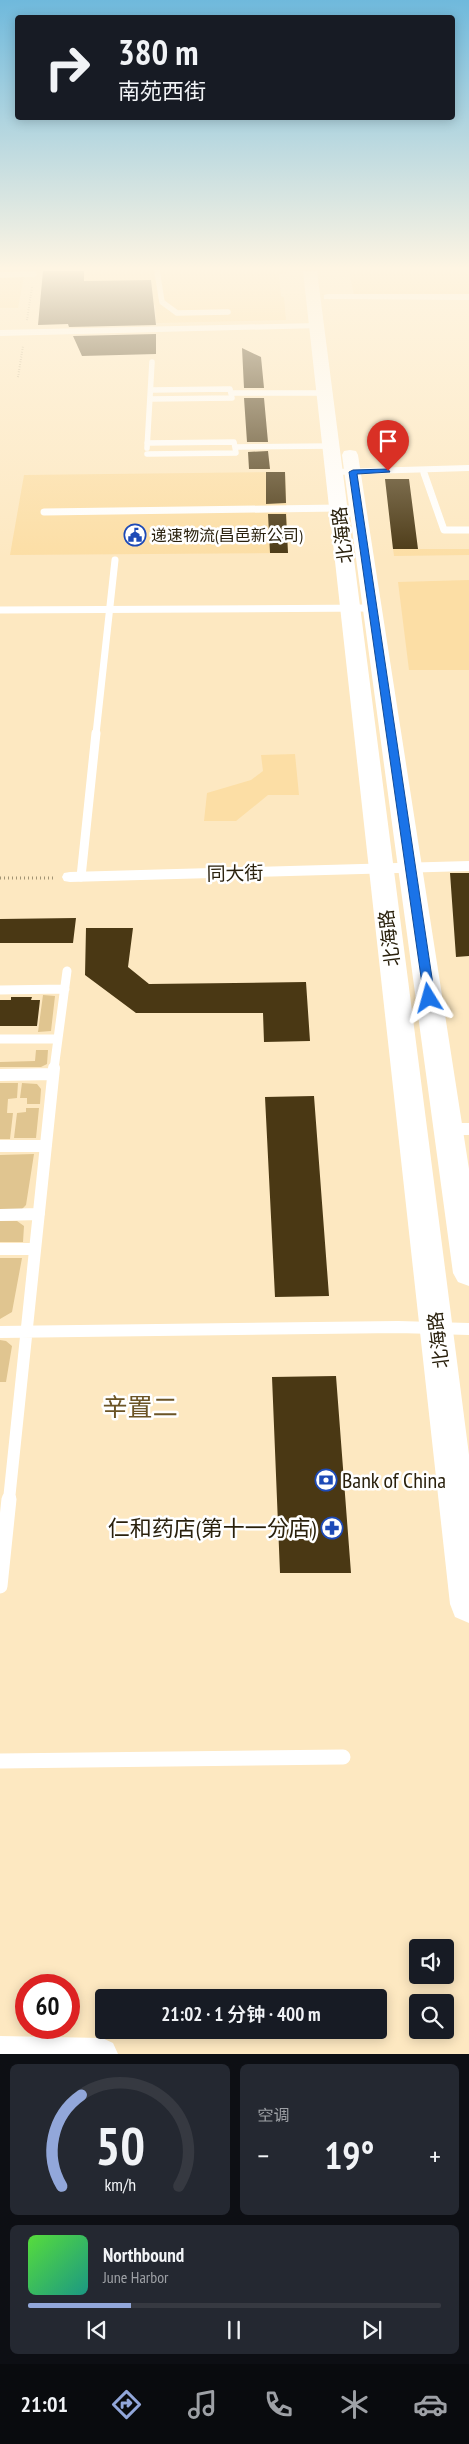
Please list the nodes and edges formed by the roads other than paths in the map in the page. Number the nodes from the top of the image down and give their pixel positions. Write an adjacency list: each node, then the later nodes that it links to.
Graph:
1 (152, 367): 4 (lane)
2 (322, 367): 6 (main road, 北海路)
3 (334, 367): 13 (main road, 北海路)
4 (151, 390): 5 (lane); 7 (lane)
5 (231, 393): 6 (lane); 7 (lane)
6 (325, 393): 9 (main road, 北海路)
7 (150, 399): 8 (lane)
8 (147, 443): 10 (lane); 10 (lane)
9 (331, 446): 10 (lane); 13 (main road, 北海路)
10 (235, 447)
11 (469, 468): 12 (street)
12 (423, 470): 13 (street); 16 (lane)
13 (343, 472): 14 (main road, 北海路); 18 (main road, 北海路)
14 (338, 508): 15 (lane); 18 (main road, 北海路)
15 (44, 512)
16 (469, 530)
17 (115, 560): 19 (lane)
18 (361, 608): 19 (lane); 22 (main road, 北海路); 23 (main road, 北海路)
19 (110, 609): 20 (lane); 24 (lane)
20 (0, 610)
21 (469, 866): 22 (street, 同大街)
22 (410, 868): 23 (street, 同大街); 32 (main road, 北海路)
23 (381, 870): 24 (street, 同大街); 40 (main road, 北海路)
24 (76, 877)
25 (67, 971): 26 (lane)
26 (65, 989): 27 (lane); 29 (lane)
27 (0, 990)
28 (0, 1039): 29 (lane)
29 (58, 1039): 30 (lane)
30 (53, 1074): 31 (lane); 34 (lane)
31 (0, 1075)
32 (459, 1129): 39 (main road, 北海路)
33 (0, 1146): 34 (lane)
34 (46, 1146): 36 (lane)
35 (0, 1214): 36 (lane)
36 (39, 1214): 37 (lane)
37 (35, 1249): 38 (lane); 43 (lane)
38 (0, 1250)
39 (469, 1273)
40 (436, 1328): 41 (lane); 43 (lane); 45 (main road, 北海路)
41 (469, 1329)
42 (0, 1332): 43 (lane)
43 (26, 1332): 44 (lane)
44 (0, 1586)
45 (469, 1604)
46 (343, 1757): 47 (lane)
47 (0, 1761)
48 (0, 2052): 49 (street)
49 (102, 2054)

